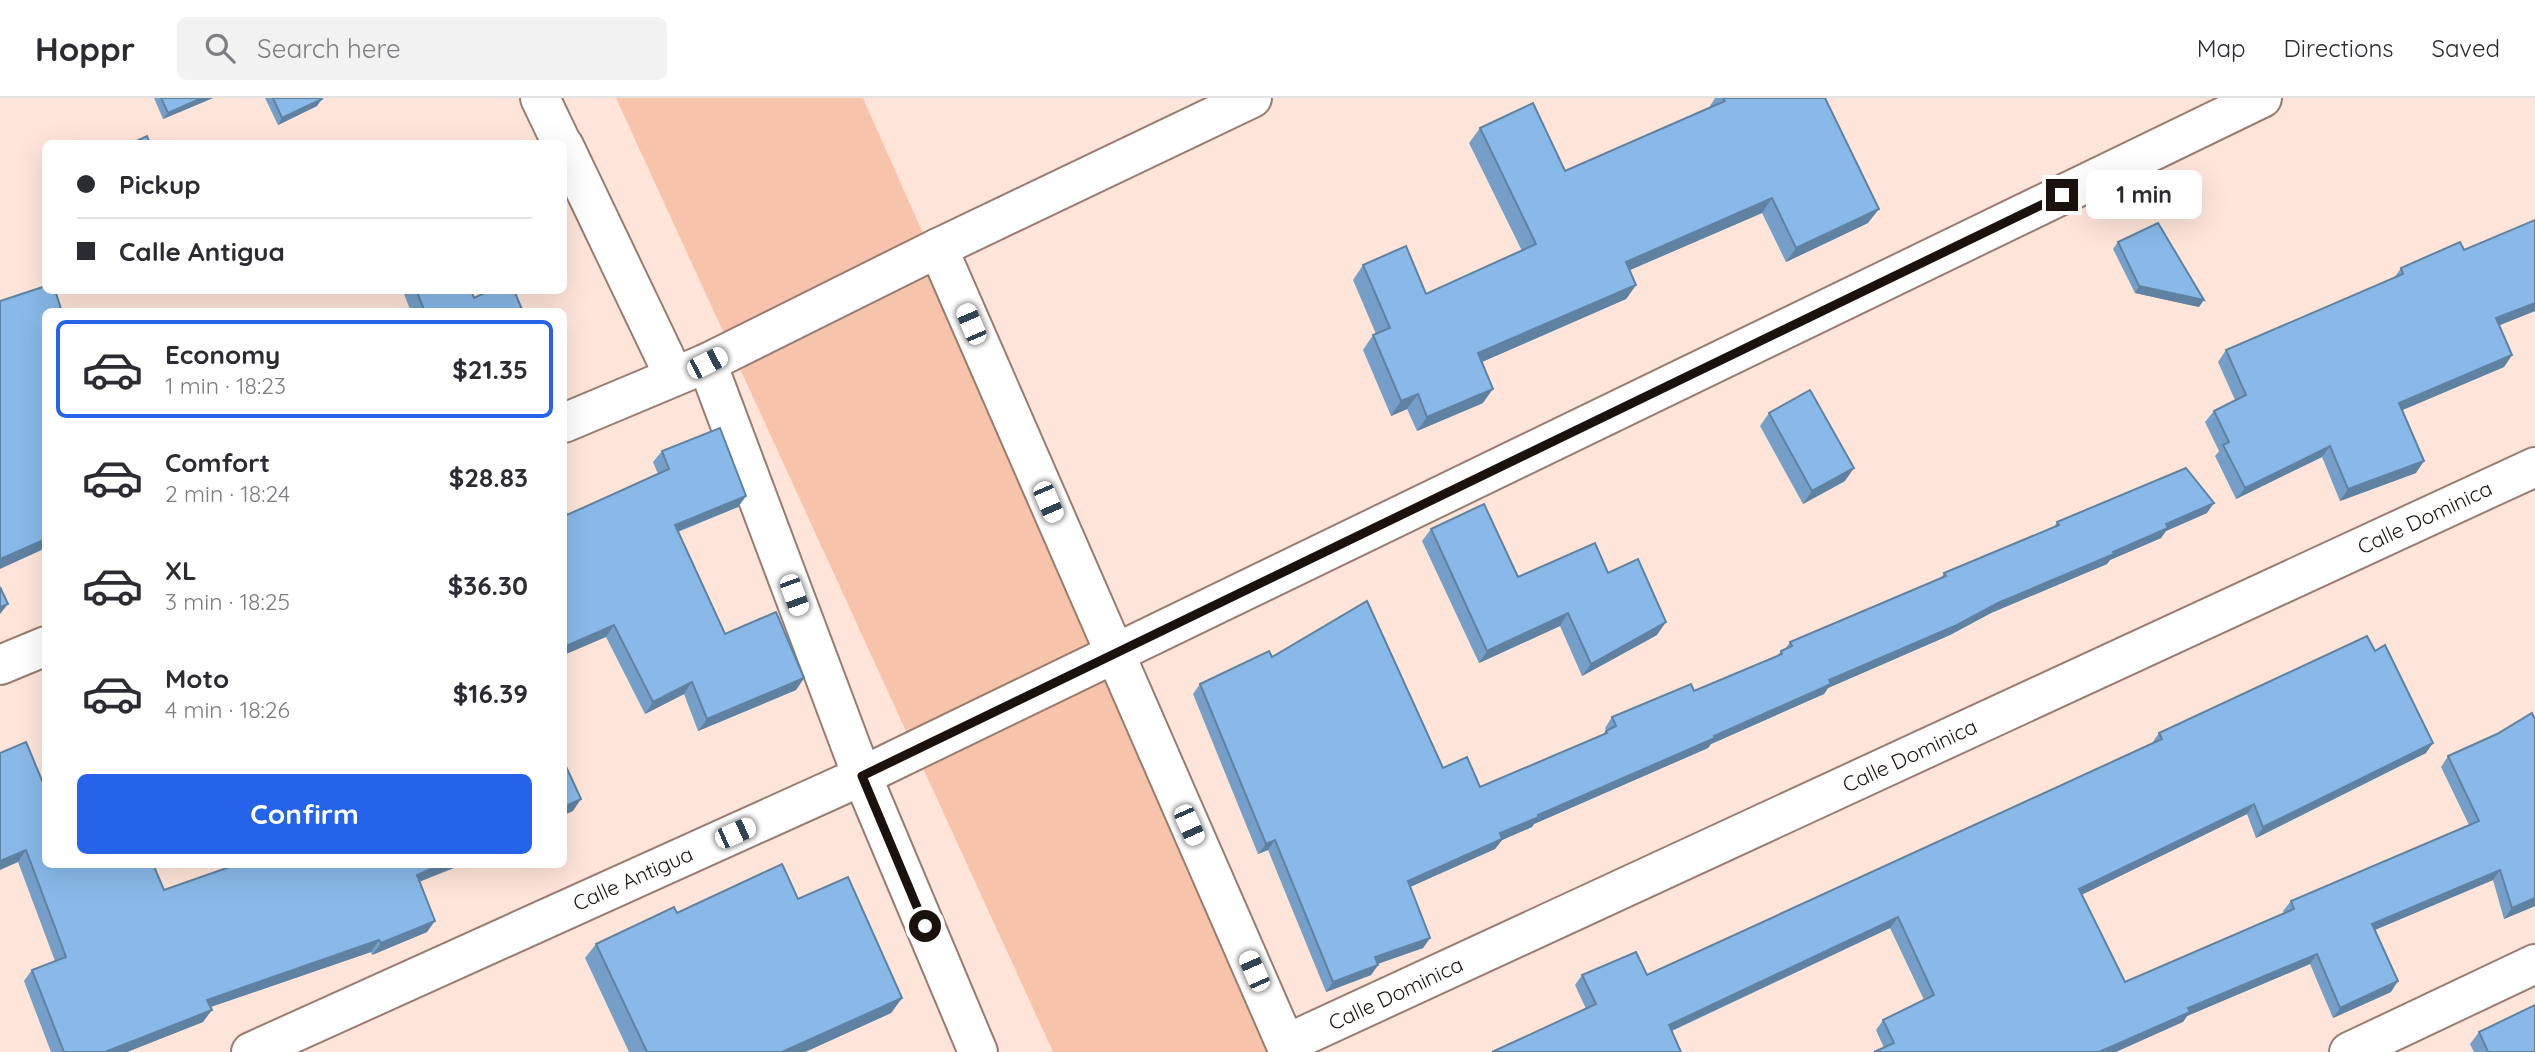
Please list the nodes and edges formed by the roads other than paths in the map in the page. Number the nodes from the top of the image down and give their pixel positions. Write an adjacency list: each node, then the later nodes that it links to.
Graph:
1 (540, 98): 4 (street)
2 (1252, 98): 6 (street)
3 (2262, 98): 11 (street, Calle Antigua)
4 (561, 140)
5 (567, 152): 7 (street)
6 (938, 248): 7 (street); 11 (street)
7 (691, 369): 8 (street); 13 (street)
8 (567, 422)
9 (2535, 467): 15 (street, Calle Dominica)
10 (42, 648): 12 (street)
11 (1114, 654): 13 (street, Calle Antigua); 15 (street)
12 (0, 665)
13 (862, 776): 16 (street, Calle Antigua); 17 (street)
14 (2535, 964): 18 (street)
15 (1288, 1048)
16 (251, 1052)
17 (978, 1052)
18 (2349, 1052)

